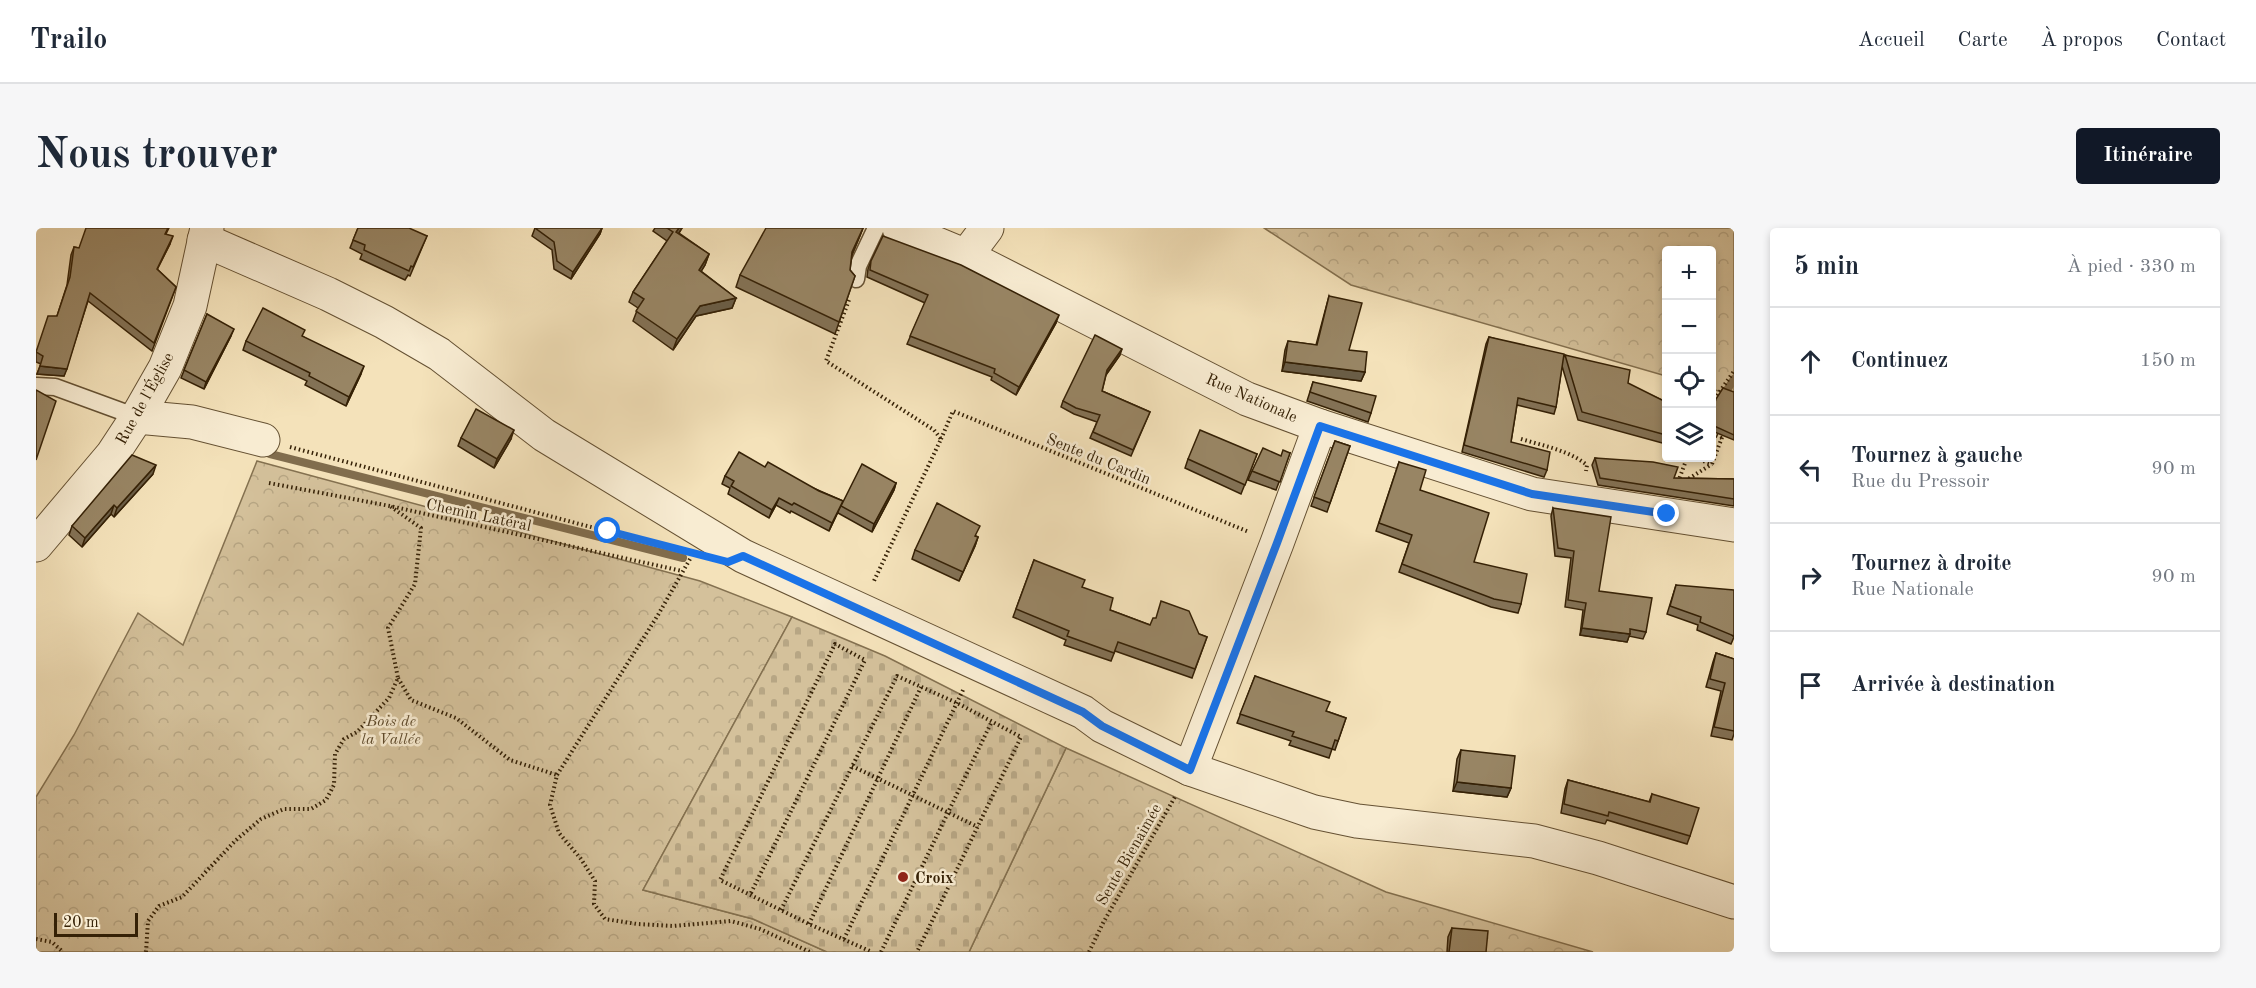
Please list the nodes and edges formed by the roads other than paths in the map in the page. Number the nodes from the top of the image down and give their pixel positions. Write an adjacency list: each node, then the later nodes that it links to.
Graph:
1 (876, 228): 6 (lane)
2 (987, 228): 5 (street)
3 (915, 231): 5 (street, Rue Nationale)
4 (205, 234): 8 (street, Rue de l'Église); 13 (street)
5 (966, 256): 9 (street, Rue Nationale)
6 (856, 279)
7 (36, 386): 8 (lane)
8 (137, 417): 10 (street); 12 (street, Rue de l'Église)
9 (1320, 426): 11 (street, Rue Nationale); 13 (street)
10 (263, 440)
11 (1734, 525)
12 (36, 545)
13 (1190, 770): 14 (street)
14 (1734, 902)

